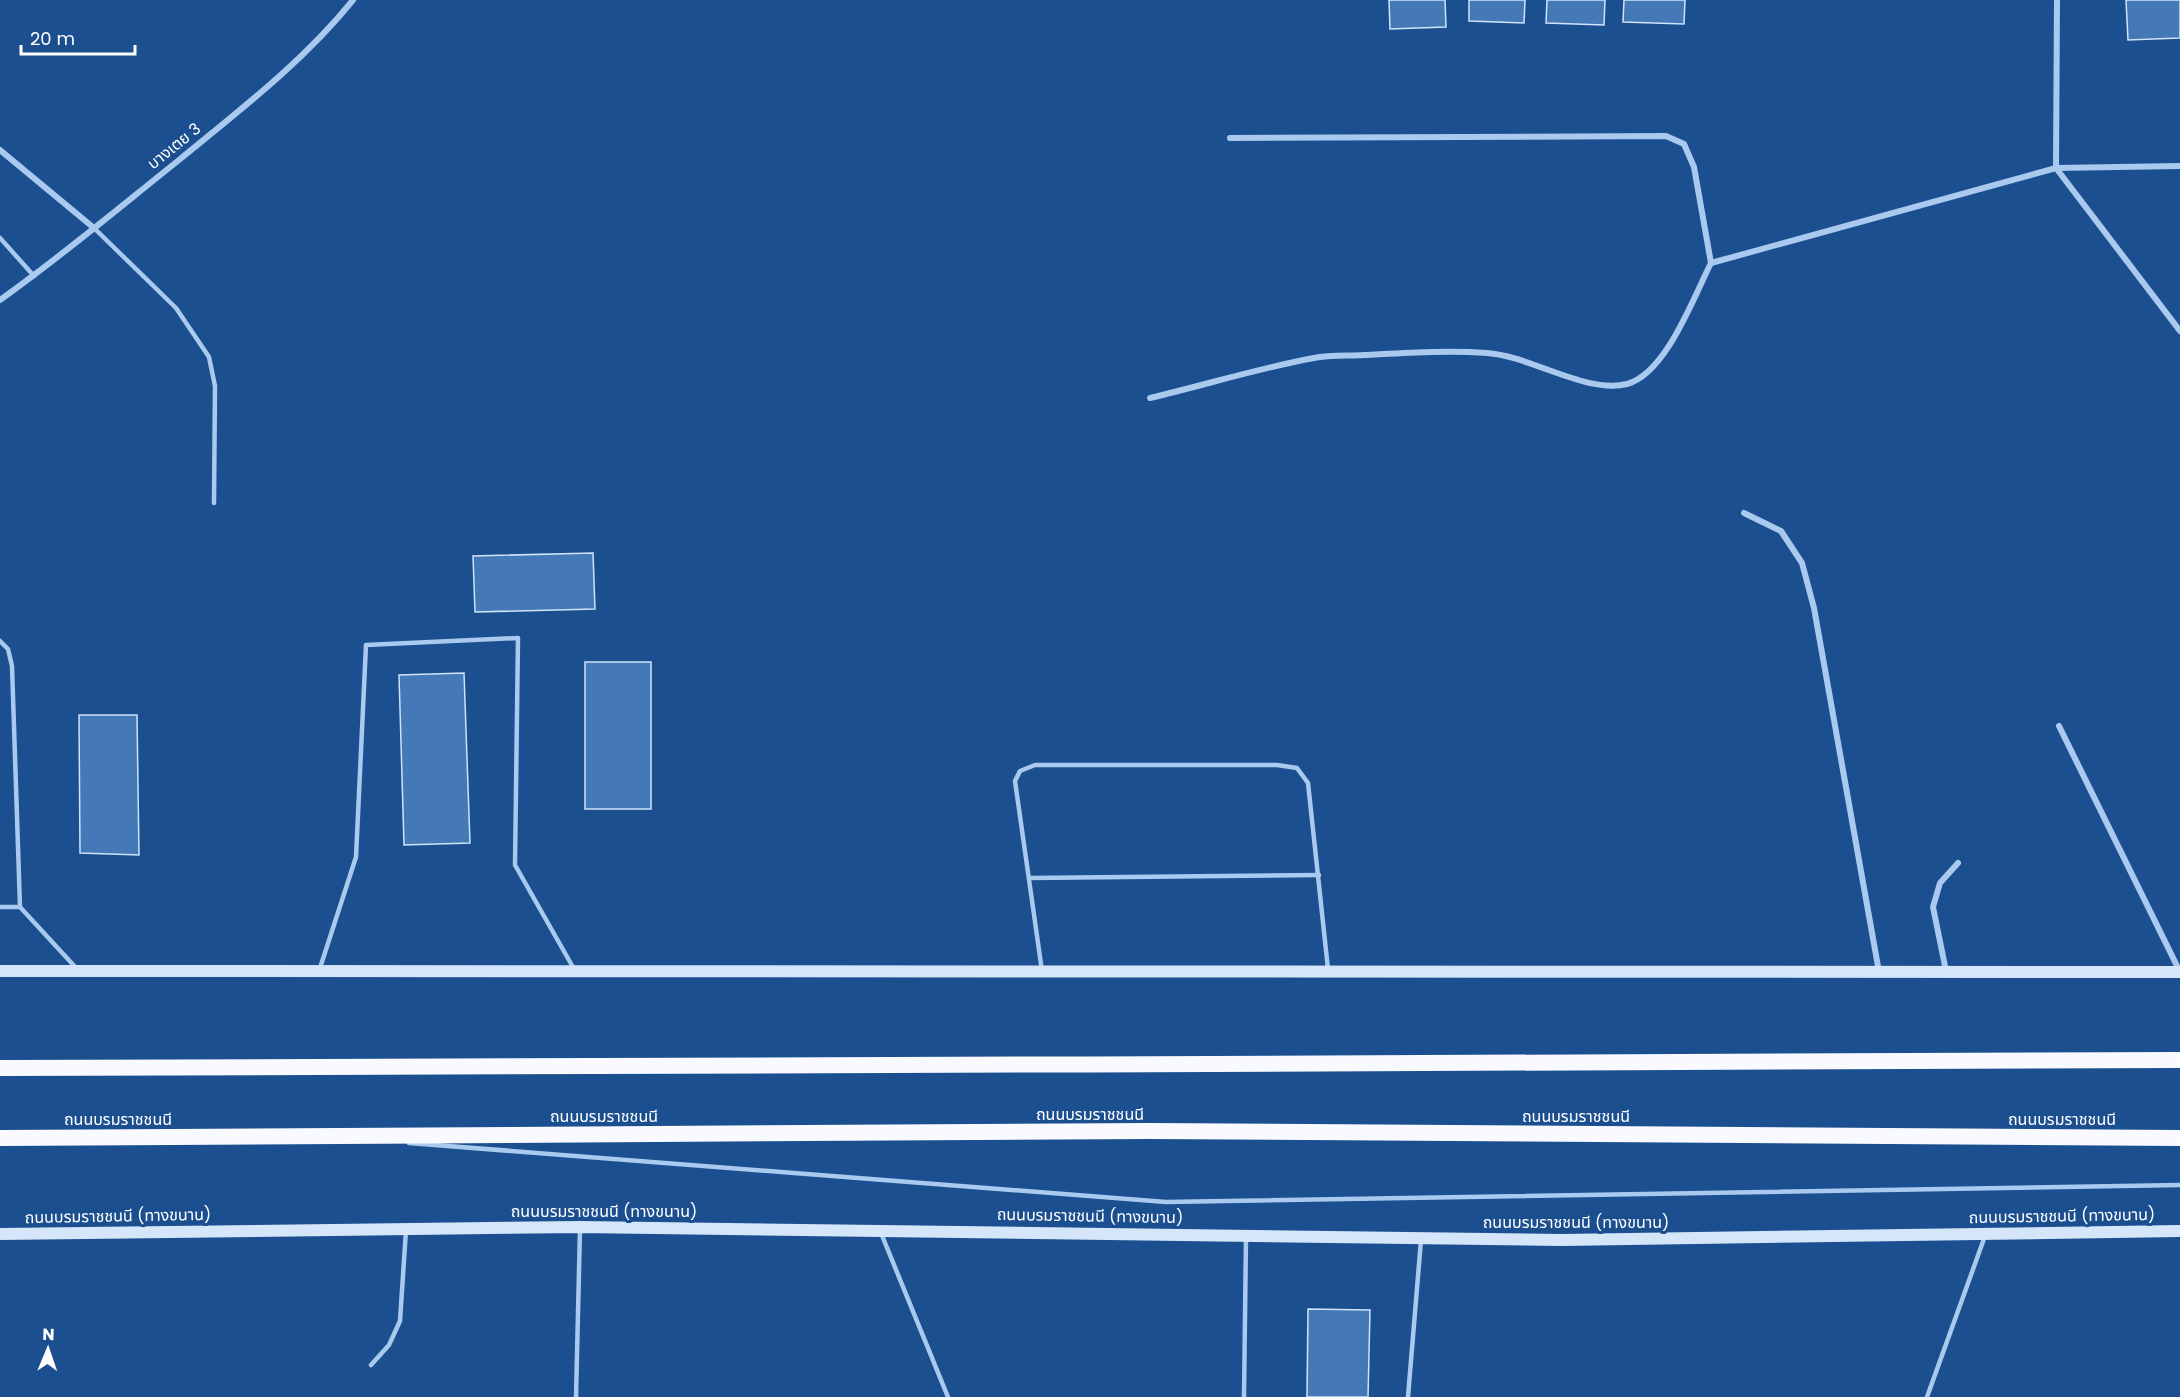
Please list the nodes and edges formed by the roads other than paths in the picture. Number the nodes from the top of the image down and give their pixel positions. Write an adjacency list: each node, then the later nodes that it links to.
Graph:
1 (353, 0): 7 (street, บางเตย 3)
2 (2057, 0): 6 (street)
3 (1230, 138): 9 (street)
4 (0, 150): 7 (street)
5 (2180, 166): 6 (street)
6 (2056, 168): 9 (street); 12 (street)
7 (94, 228): 10 (street, บางเตย 3); 14 (lane)
8 (0, 238): 10 (lane)
9 (1711, 263): 13 (street)
10 (34, 276): 11 (street, บางเตย 3)
11 (0, 300)
12 (2180, 332)
13 (1150, 398)
14 (214, 503)
15 (1743, 513): 29 (street)
16 (0, 641): 22 (lane)
17 (2059, 726): 31 (street)
18 (1958, 863): 30 (street)
19 (1319, 874): 20 (lane); 20 (lane); 28 (lane)
20 (1029, 878): 26 (lane)
21 (0, 907): 22 (lane)
22 (20, 907): 24 (lane)
23 (0, 971): 24 (main road)
24 (79, 971): 25 (main road)
25 (320, 971): 27 (main road); 27 (lane)
26 (1042, 971): 27 (main road); 28 (main road)
27 (576, 972)
28 (1328, 972): 29 (main road)
29 (1879, 972): 30 (main road)
30 (1946, 972): 31 (main road)
31 (2180, 972)
32 (2180, 1060): 33 (highway)
33 (0, 1068)
34 (310, 1136): 35 (highway, ถนนบรมราชชนนี); 36 (highway, ถนนบรมราชชนนี); 37 (lane)
35 (0, 1138)
36 (2180, 1138)
37 (2180, 1185)
38 (580, 1227): 39 (main road, ถนนบรมราชชนนี (ทางขนาน)); 40 (main road, ถนนบรมราชชนนี (ทางขนาน)); 47 (lane)
39 (406, 1229): 43 (main road, ถนนบรมราชชนนี (ทางขนาน)); 46 (lane)
40 (879, 1229): 44 (main road, ถนนบรมราชชนนี (ทางขนาน)); 48 (lane)
41 (2180, 1231): 42 (main road, ถนนบรมราชชนนี (ทางขนาน))
42 (1986, 1233): 45 (main road, ถนนบรมราชชนนี (ทางขนาน)); 51 (lane)
43 (0, 1234)
44 (1246, 1235): 45 (main road, ถนนบรมราชชนนี (ทางขนาน)); 49 (lane)
45 (1421, 1238): 50 (lane)
46 (371, 1365)
47 (576, 1397)
48 (948, 1397)
49 (1244, 1397)
50 (1408, 1397)
51 (1927, 1397)

